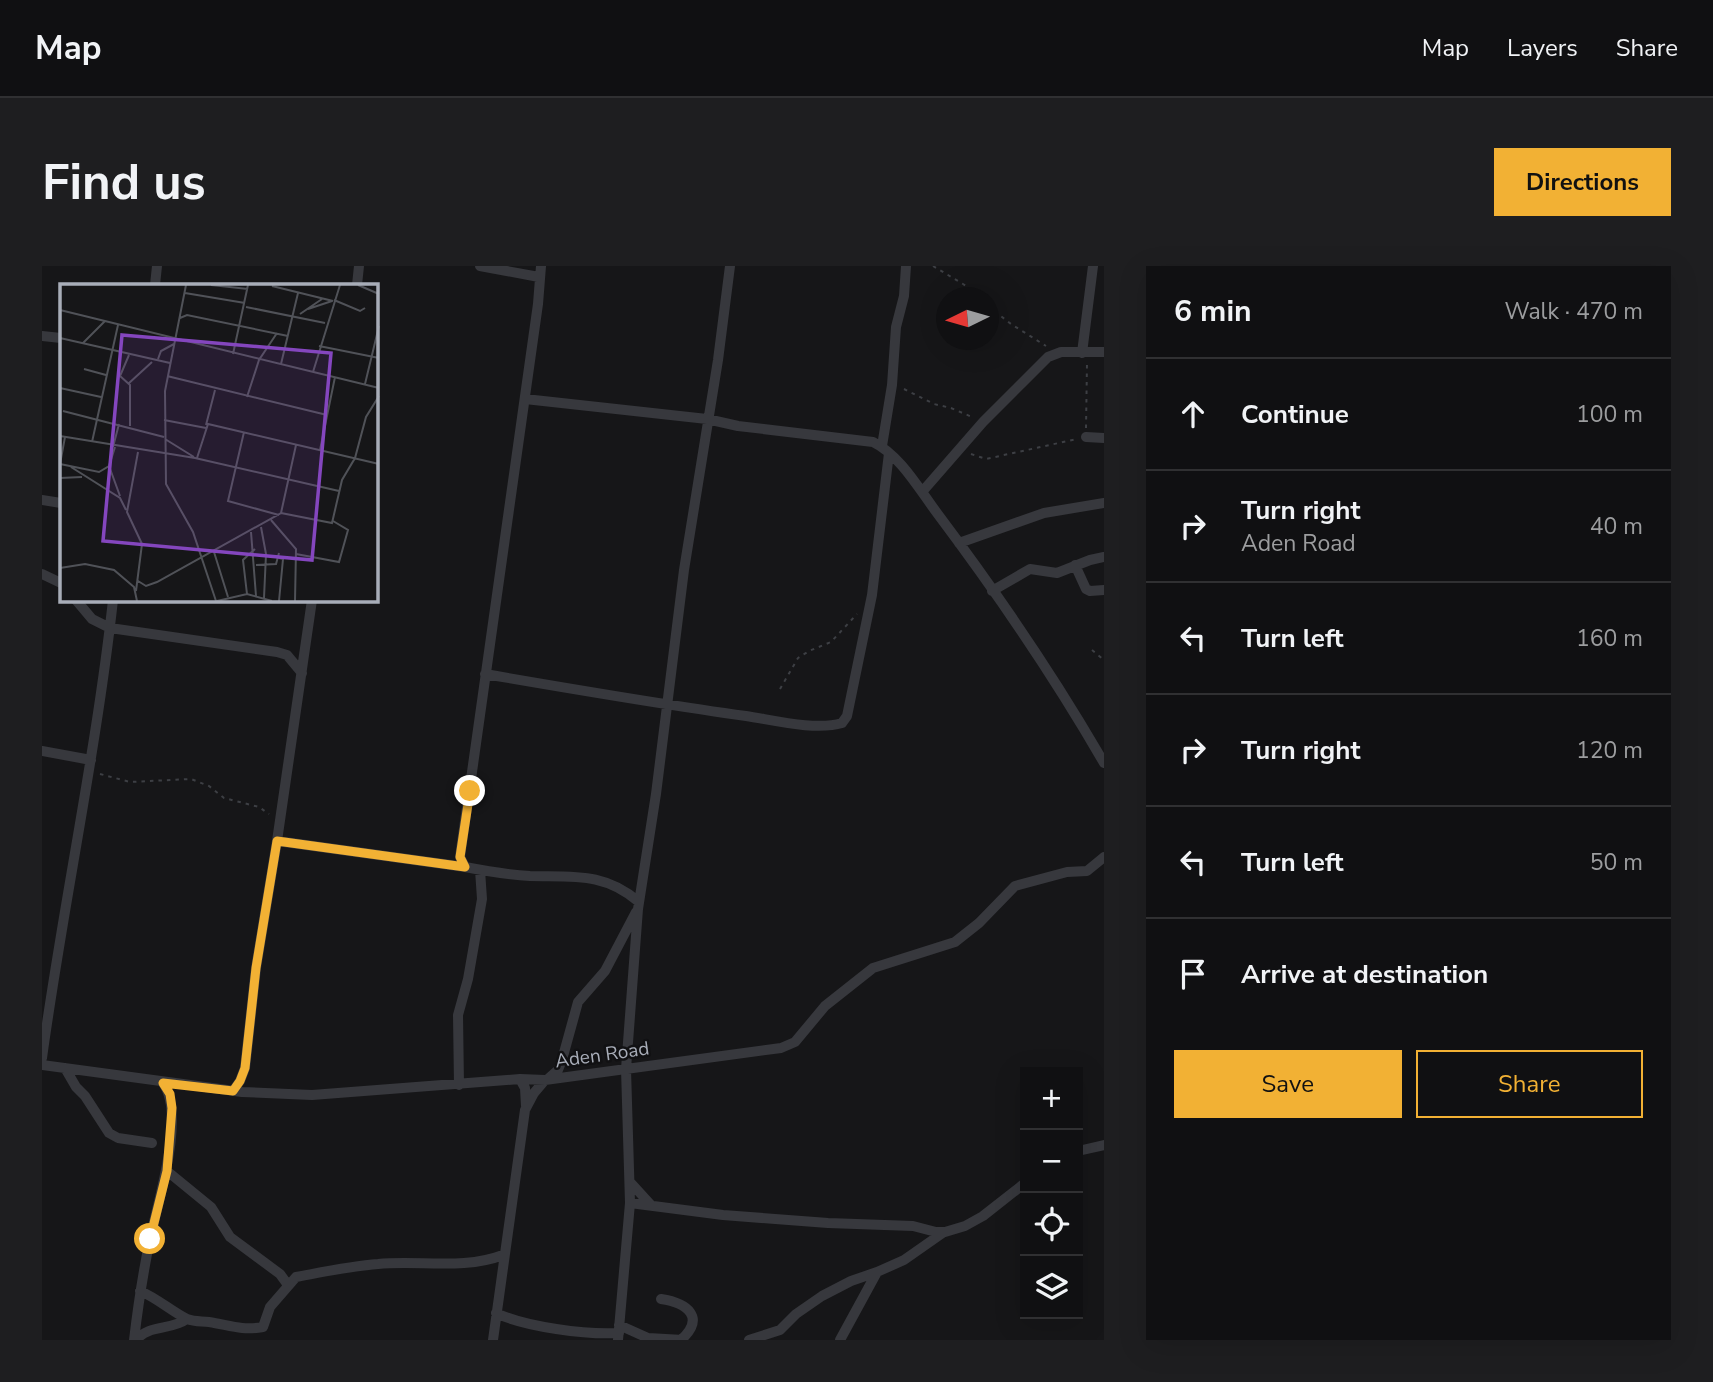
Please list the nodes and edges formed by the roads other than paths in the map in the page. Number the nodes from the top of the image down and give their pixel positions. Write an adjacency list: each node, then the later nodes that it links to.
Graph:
1 (157, 266): 8 (street)
2 (359, 266): 9 (street)
3 (480, 266): 7 (street)
4 (730, 266): 15 (street)
5 (906, 266): 18 (street)
6 (1093, 266): 13 (street)
7 (540, 272): 14 (street)
8 (155, 284)
9 (357, 284)
10 (42, 336): 11 (street)
11 (60, 338)
12 (1104, 352): 13 (street)
13 (1084, 353): 19 (street)
14 (525, 400): 15 (street); 35 (street)
15 (707, 419): 18 (street); 36 (street)
16 (1086, 437): 17 (street)
17 (1104, 438)
18 (886, 450): 19 (street); 36 (street)
19 (922, 492): 23 (street)
20 (42, 500): 21 (street)
21 (60, 503)
22 (1104, 503): 23 (street)
23 (959, 543): 29 (street)
24 (1104, 557): 25 (street)
25 (1075, 565): 28 (street); 29 (street)
26 (42, 574): 27 (street)
27 (60, 583)
28 (1104, 590)
29 (992, 591): 38 (street)
30 (78, 602): 33 (street)
31 (113, 602): 33 (street)
32 (312, 602): 34 (street)
33 (110, 628): 34 (street); 39 (street)
34 (302, 673): 40 (street)
35 (485, 674): 36 (street); 42 (street)
36 (668, 705): 44 (street)
37 (42, 751): 39 (street)
38 (1104, 763)
39 (90, 765): 45 (street)
40 (277, 841): 42 (street); 53 (street)
41 (1104, 858): 48 (street, Aden Road)
42 (465, 867): 43 (street)
43 (480, 870): 44 (street); 52 (street)
44 (639, 905): 48 (street); 50 (street)
45 (42, 1058)
46 (42, 1065): 47 (street, Aden Road)
47 (65, 1068): 51 (street, Aden Road); 55 (street)
48 (626, 1069): 50 (street, Aden Road); 59 (street)
49 (520, 1079): 50 (street, Aden Road); 52 (street, Aden Road); 54 (street)
50 (547, 1079): 54 (street)
51 (163, 1083): 53 (street, Aden Road); 58 (street)
52 (459, 1085): 53 (street, Aden Road)
53 (233, 1091)
54 (526, 1110): 64 (street)
55 (152, 1143)
56 (1104, 1145): 57 (street)
57 (1083, 1150)
58 (167, 1171): 66 (street); 67 (street)
59 (630, 1182): 61 (street); 62 (street)
60 (1020, 1187): 63 (street)
61 (630, 1203): 62 (street); 71 (street)
62 (651, 1206): 63 (street)
63 (945, 1232): 65 (street)
64 (503, 1255): 66 (street); 69 (street)
65 (877, 1272): 75 (street); 76 (street)
66 (288, 1284): 70 (street)
67 (140, 1291): 70 (street); 72 (street)
68 (662, 1299): 74 (street)
69 (496, 1313): 71 (street); 73 (street)
70 (187, 1319): 72 (street)
71 (619, 1333): 74 (street)
72 (135, 1340)
73 (493, 1340)
74 (682, 1340)
75 (749, 1340)
76 (840, 1340)

